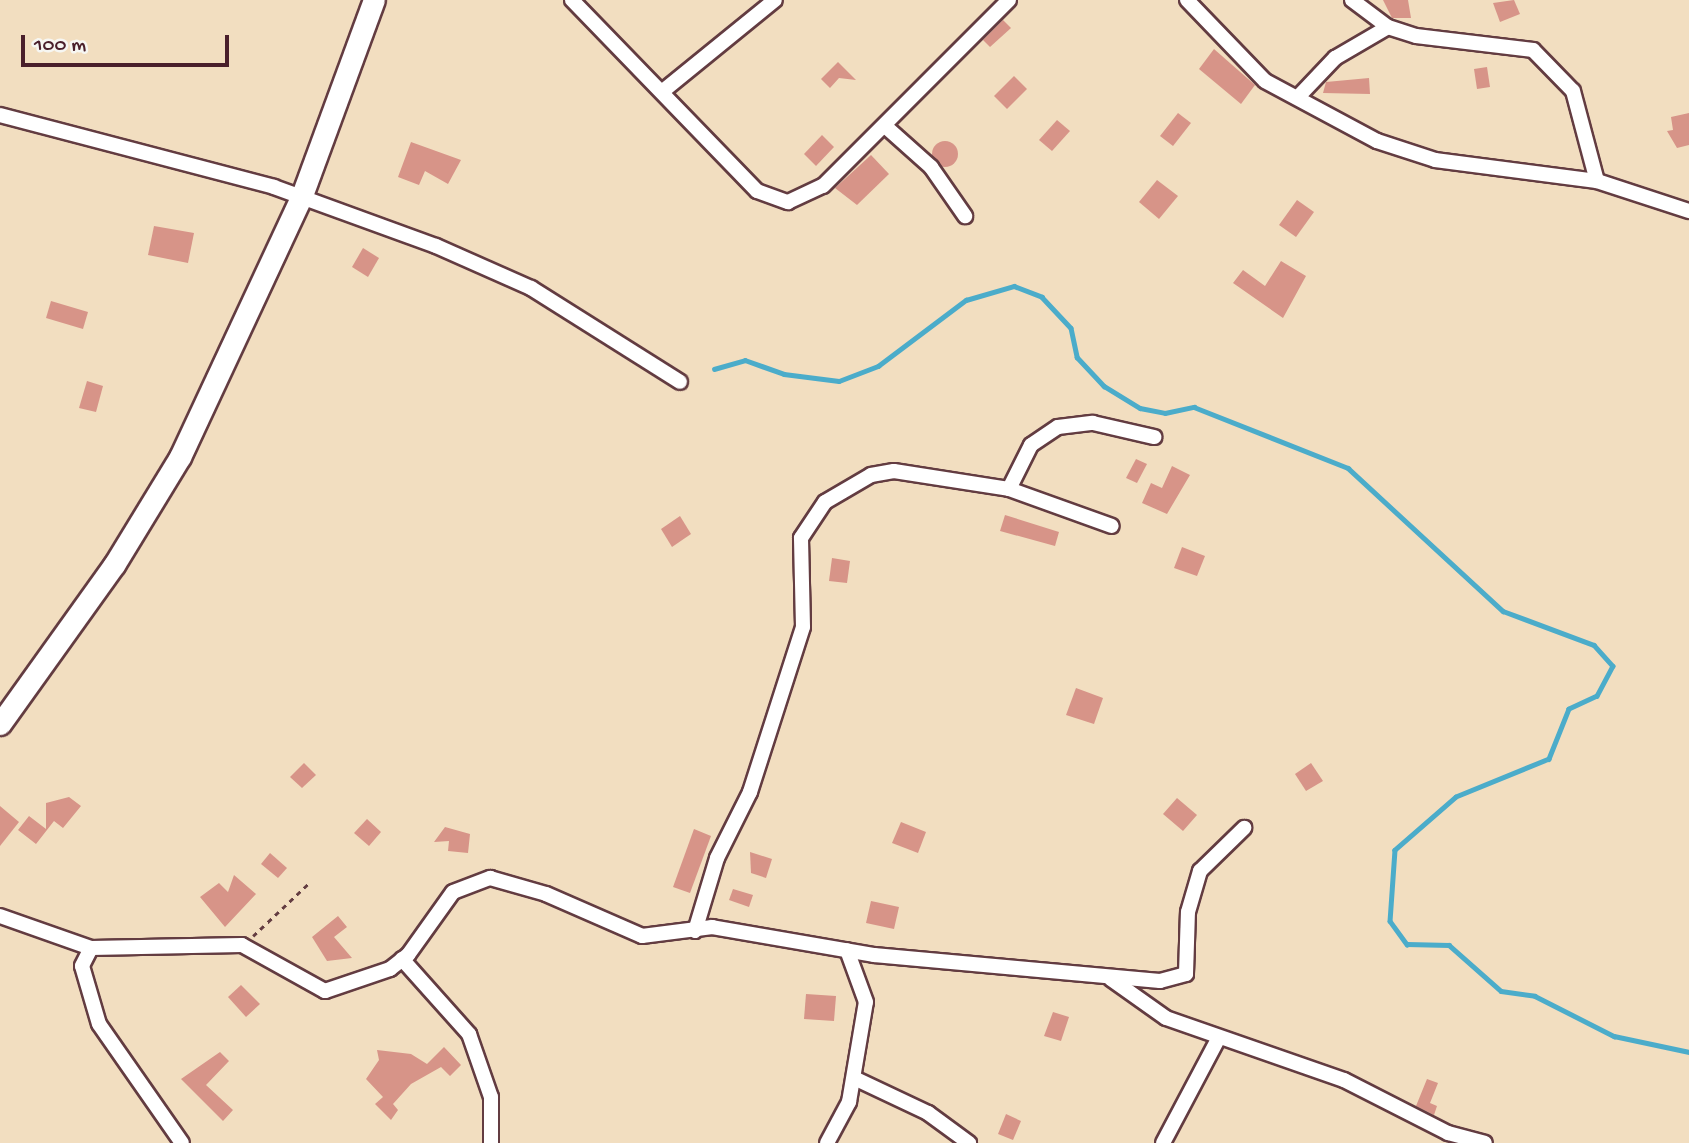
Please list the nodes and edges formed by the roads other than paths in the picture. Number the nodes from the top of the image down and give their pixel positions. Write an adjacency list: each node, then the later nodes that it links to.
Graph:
1 (374, 0): 13 (highway)
2 (572, 0): 8 (street)
3 (775, 0): 8 (street)
4 (1009, 0): 11 (street)
5 (1187, 0): 9 (street)
6 (1352, 0): 7 (street)
7 (1388, 27): 9 (street); 12 (street)
8 (663, 91): 11 (street)
9 (1297, 97): 12 (street)
10 (0, 115): 13 (street)
11 (885, 127): 15 (street)
12 (1597, 181): 14 (street)
13 (301, 198): 16 (street); 20 (highway)
14 (1689, 211)
15 (965, 216)
16 (680, 382)
17 (1154, 437): 18 (street)
18 (1009, 489): 19 (street); 23 (street)
19 (1112, 526)
20 (0, 724)
21 (1244, 828): 27 (street)
22 (0, 916): 24 (street)
23 (695, 931): 25 (street); 26 (street)
24 (91, 948): 26 (street); 30 (street)
25 (847, 950): 27 (street); 29 (street)
26 (402, 959): 31 (street)
27 (1111, 979): 28 (street)
28 (1218, 1039): 34 (street); 35 (street)
29 (854, 1078): 32 (street); 33 (street)
30 (182, 1143)
31 (491, 1143)
32 (827, 1143)
33 (968, 1143)
34 (1163, 1143)
35 (1485, 1143)

